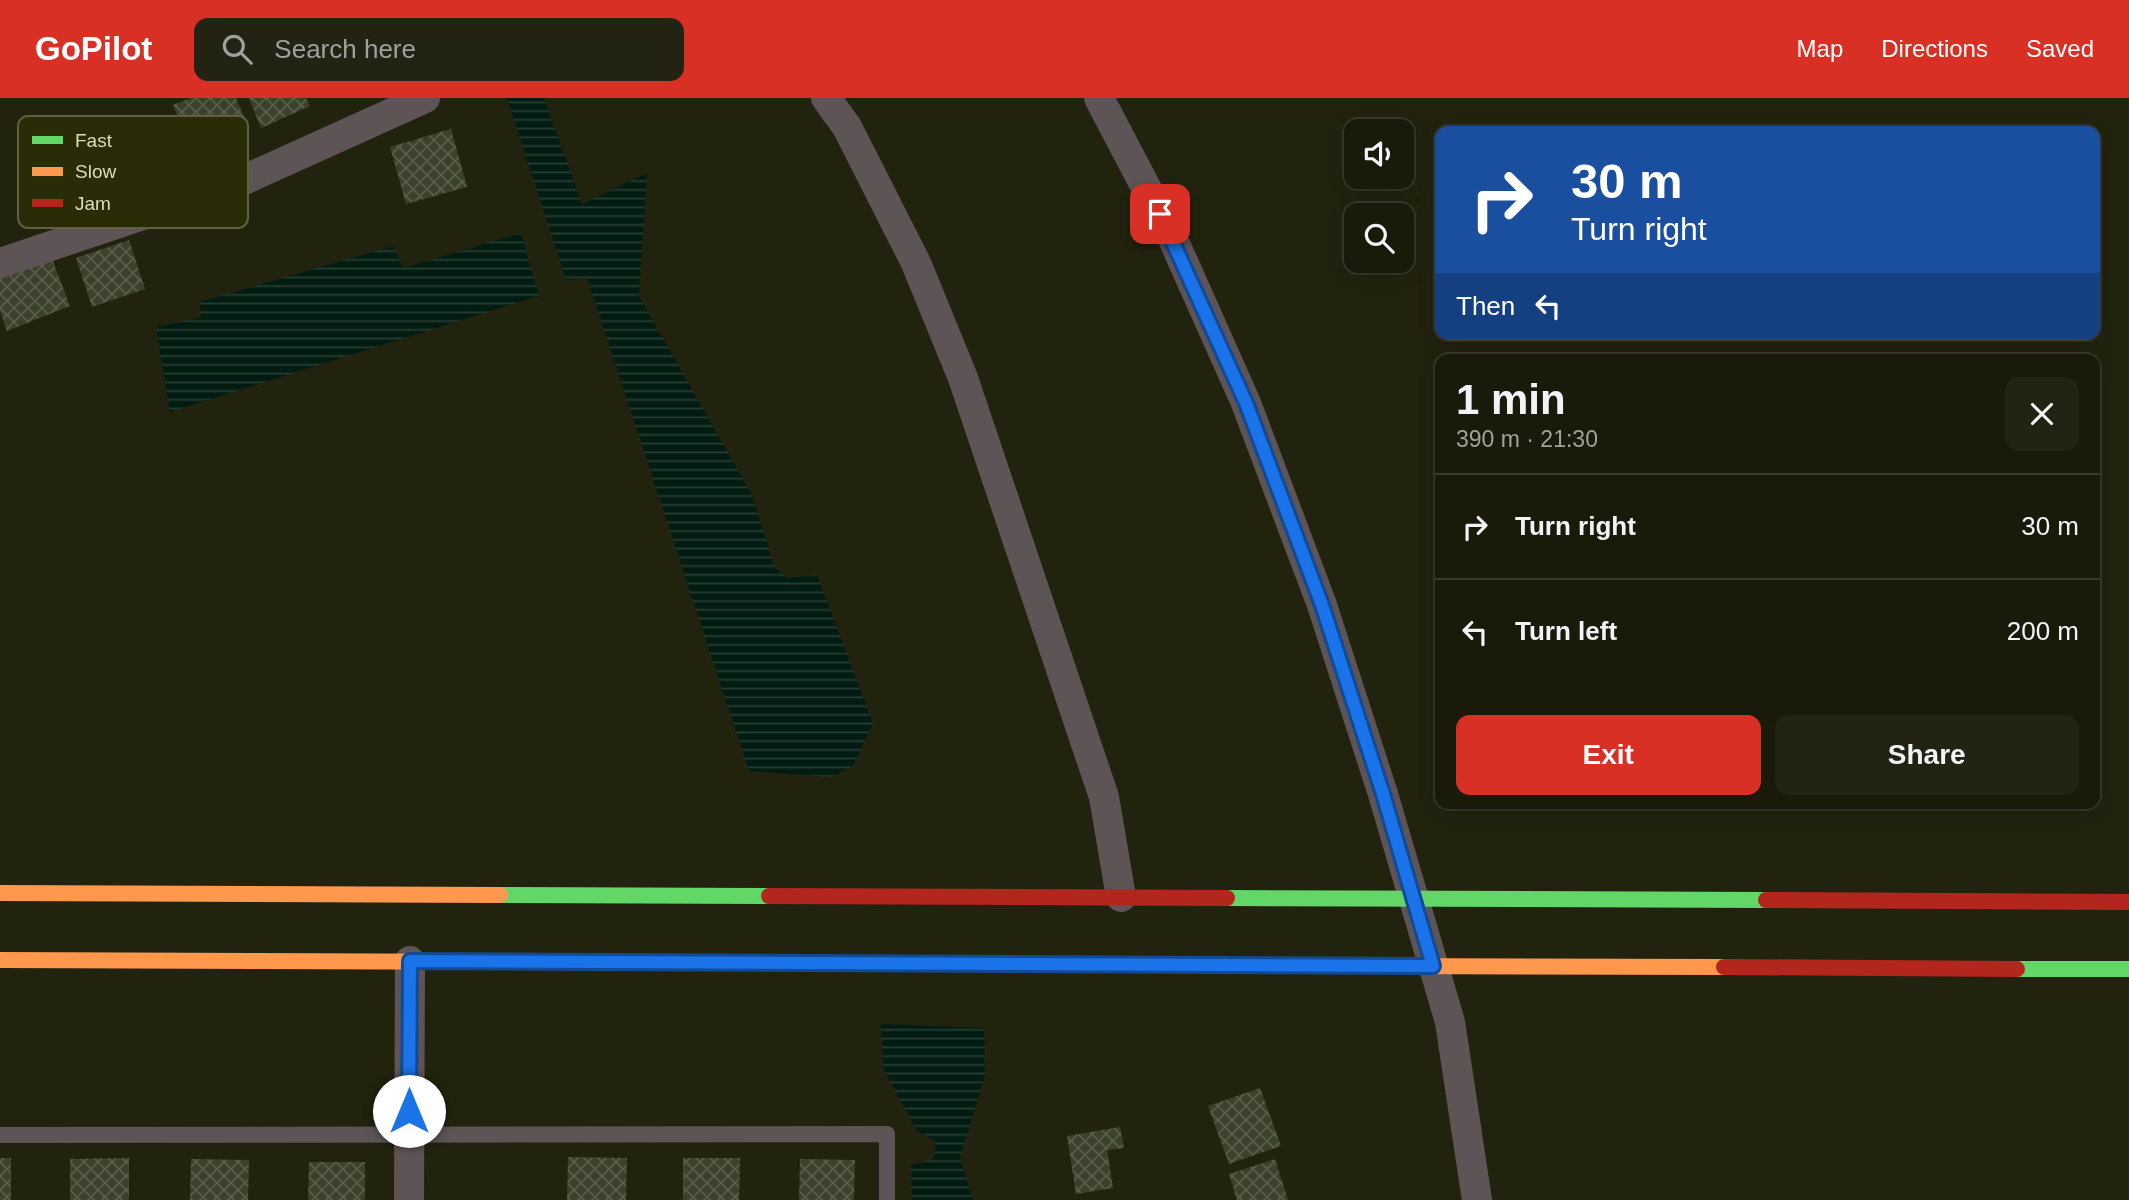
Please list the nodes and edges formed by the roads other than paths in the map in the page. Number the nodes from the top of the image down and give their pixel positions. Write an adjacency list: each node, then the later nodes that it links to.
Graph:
1 (425, 98): 4 (street)
2 (826, 98): 8 (street)
3 (1099, 98): 9 (street)
4 (248, 178)
5 (104, 228): 6 (street)
6 (0, 263)
7 (0, 893): 8 (main road)
8 (1121, 897): 9 (main road)
9 (1413, 898): 10 (main road); 13 (street)
10 (2129, 902)
11 (0, 960): 12 (main road)
12 (410, 961): 13 (main road); 16 (street)
13 (1433, 966): 14 (main road); 19 (street)
14 (2129, 969)
15 (0, 1135): 16 (lane)
16 (409, 1136): 17 (street); 18 (lane)
17 (409, 1200)
18 (887, 1200)
19 (1477, 1200)

